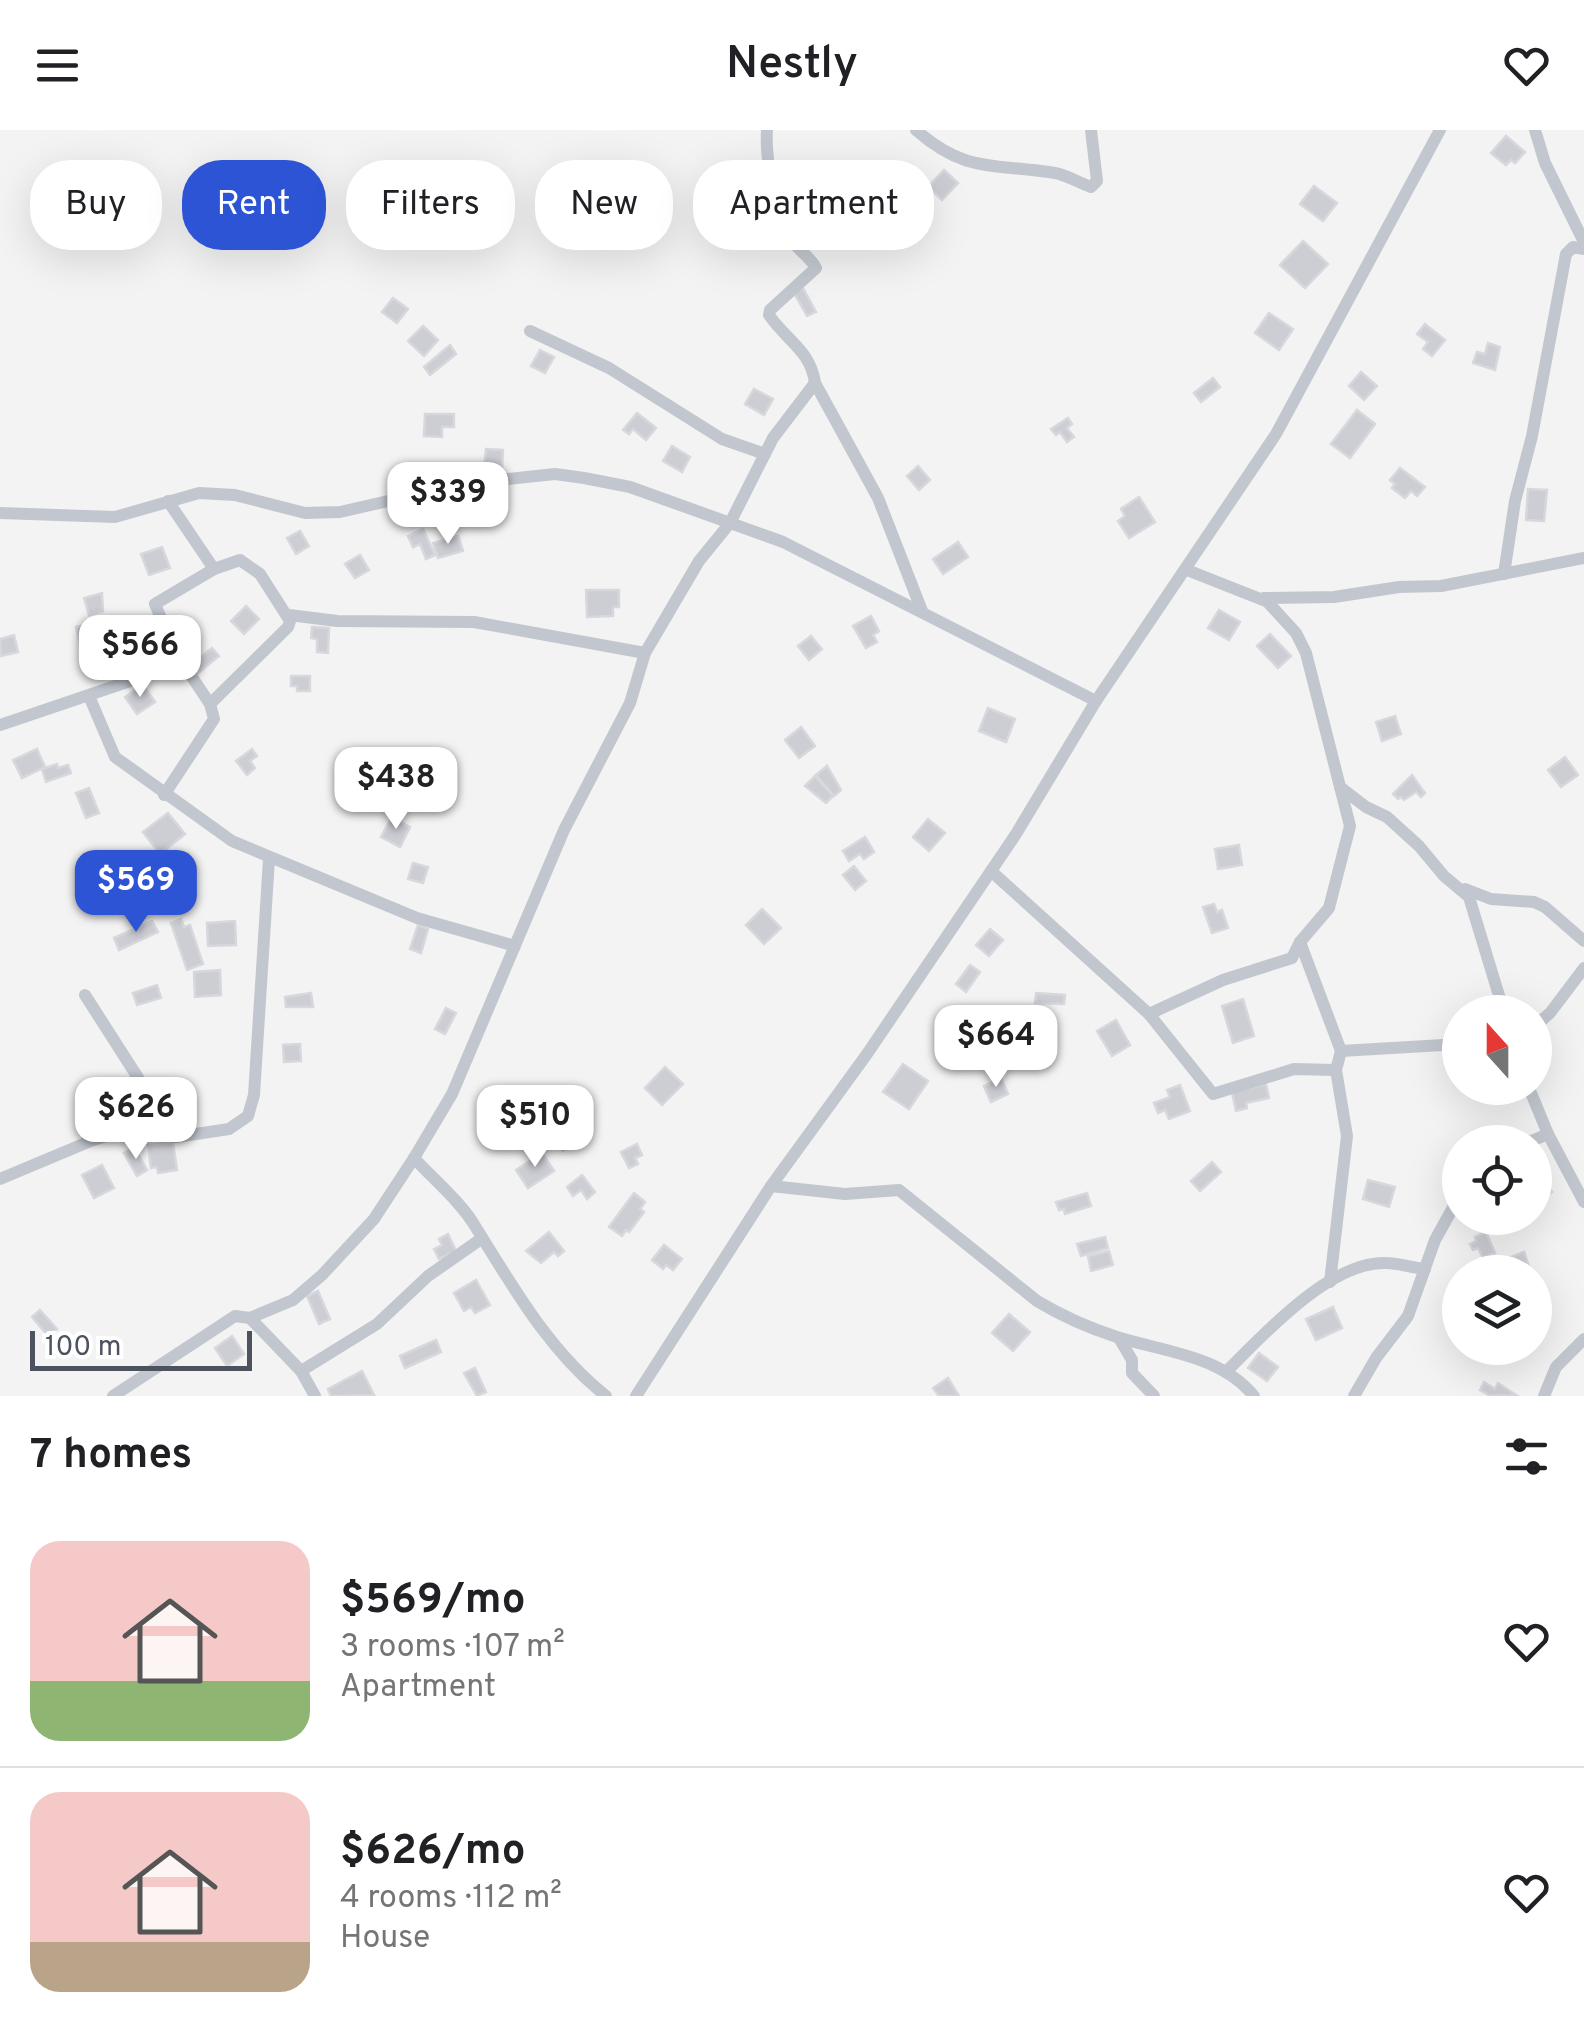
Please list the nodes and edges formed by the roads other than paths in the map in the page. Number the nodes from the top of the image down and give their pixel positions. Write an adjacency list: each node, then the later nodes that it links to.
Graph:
1 (767, 130): 8 (street)
2 (916, 130): 3 (street)
3 (1091, 130)
4 (1440, 130): 15 (street)
5 (1536, 130): 6 (street)
6 (1584, 245): 16 (street)
7 (530, 332): 9 (street)
8 (816, 383): 9 (street); 18 (street)
9 (765, 454): 12 (street)
10 (168, 501): 11 (street); 12 (street); 14 (street)
11 (0, 513)
12 (730, 523): 18 (street); 21 (street)
13 (1584, 558): 16 (street)
14 (214, 570): 19 (street); 20 (street)
15 (1186, 570): 17 (street); 23 (street)
16 (1504, 574): 17 (street)
17 (1264, 598): 26 (street)
18 (922, 611): 23 (street)
19 (289, 615): 21 (street); 24 (street)
20 (174, 650): 22 (street); 24 (street)
21 (645, 653): 33 (street)
22 (89, 696): 25 (street); 27 (street)
23 (1096, 700): 29 (street)
24 (210, 704): 27 (street)
25 (0, 725)
26 (1338, 786): 30 (street); 32 (street)
27 (164, 795): 28 (street)
28 (270, 859): 33 (street); 42 (street)
29 (991, 872): 38 (street); 46 (street)
30 (1453, 884): 31 (street); 36 (street)
31 (1584, 941)
32 (1300, 942): 38 (street); 40 (street)
33 (515, 946): 44 (street)
34 (1584, 968): 37 (street)
35 (85, 995): 42 (street)
36 (1499, 995)
37 (1552, 1009)
38 (1149, 1014): 41 (street)
39 (1442, 1045): 40 (street)
40 (1342, 1050): 41 (street)
41 (1336, 1070): 51 (street)
42 (158, 1136): 45 (street)
43 (1552, 1142): 47 (street)
44 (414, 1158): 49 (street); 52 (street)
45 (0, 1179)
46 (771, 1186): 53 (street); 62 (street)
47 (1584, 1202)
48 (1442, 1227): 50 (street)
49 (481, 1240): 58 (street); 61 (street)
50 (1425, 1268): 51 (street); 65 (street)
51 (1330, 1282): 57 (street)
52 (250, 1318): 58 (street); 59 (street)
53 (1119, 1338): 55 (street); 56 (street)
54 (1584, 1339): 66 (street)
55 (1142, 1343): 56 (street); 57 (street)
56 (1132, 1360): 63 (street)
57 (1227, 1371): 64 (street)
58 (301, 1372): 60 (street)
59 (113, 1396)
60 (315, 1396)
61 (606, 1396)
62 (636, 1396)
63 (1154, 1396)
64 (1254, 1396)
65 (1354, 1396)
66 (1544, 1396)

